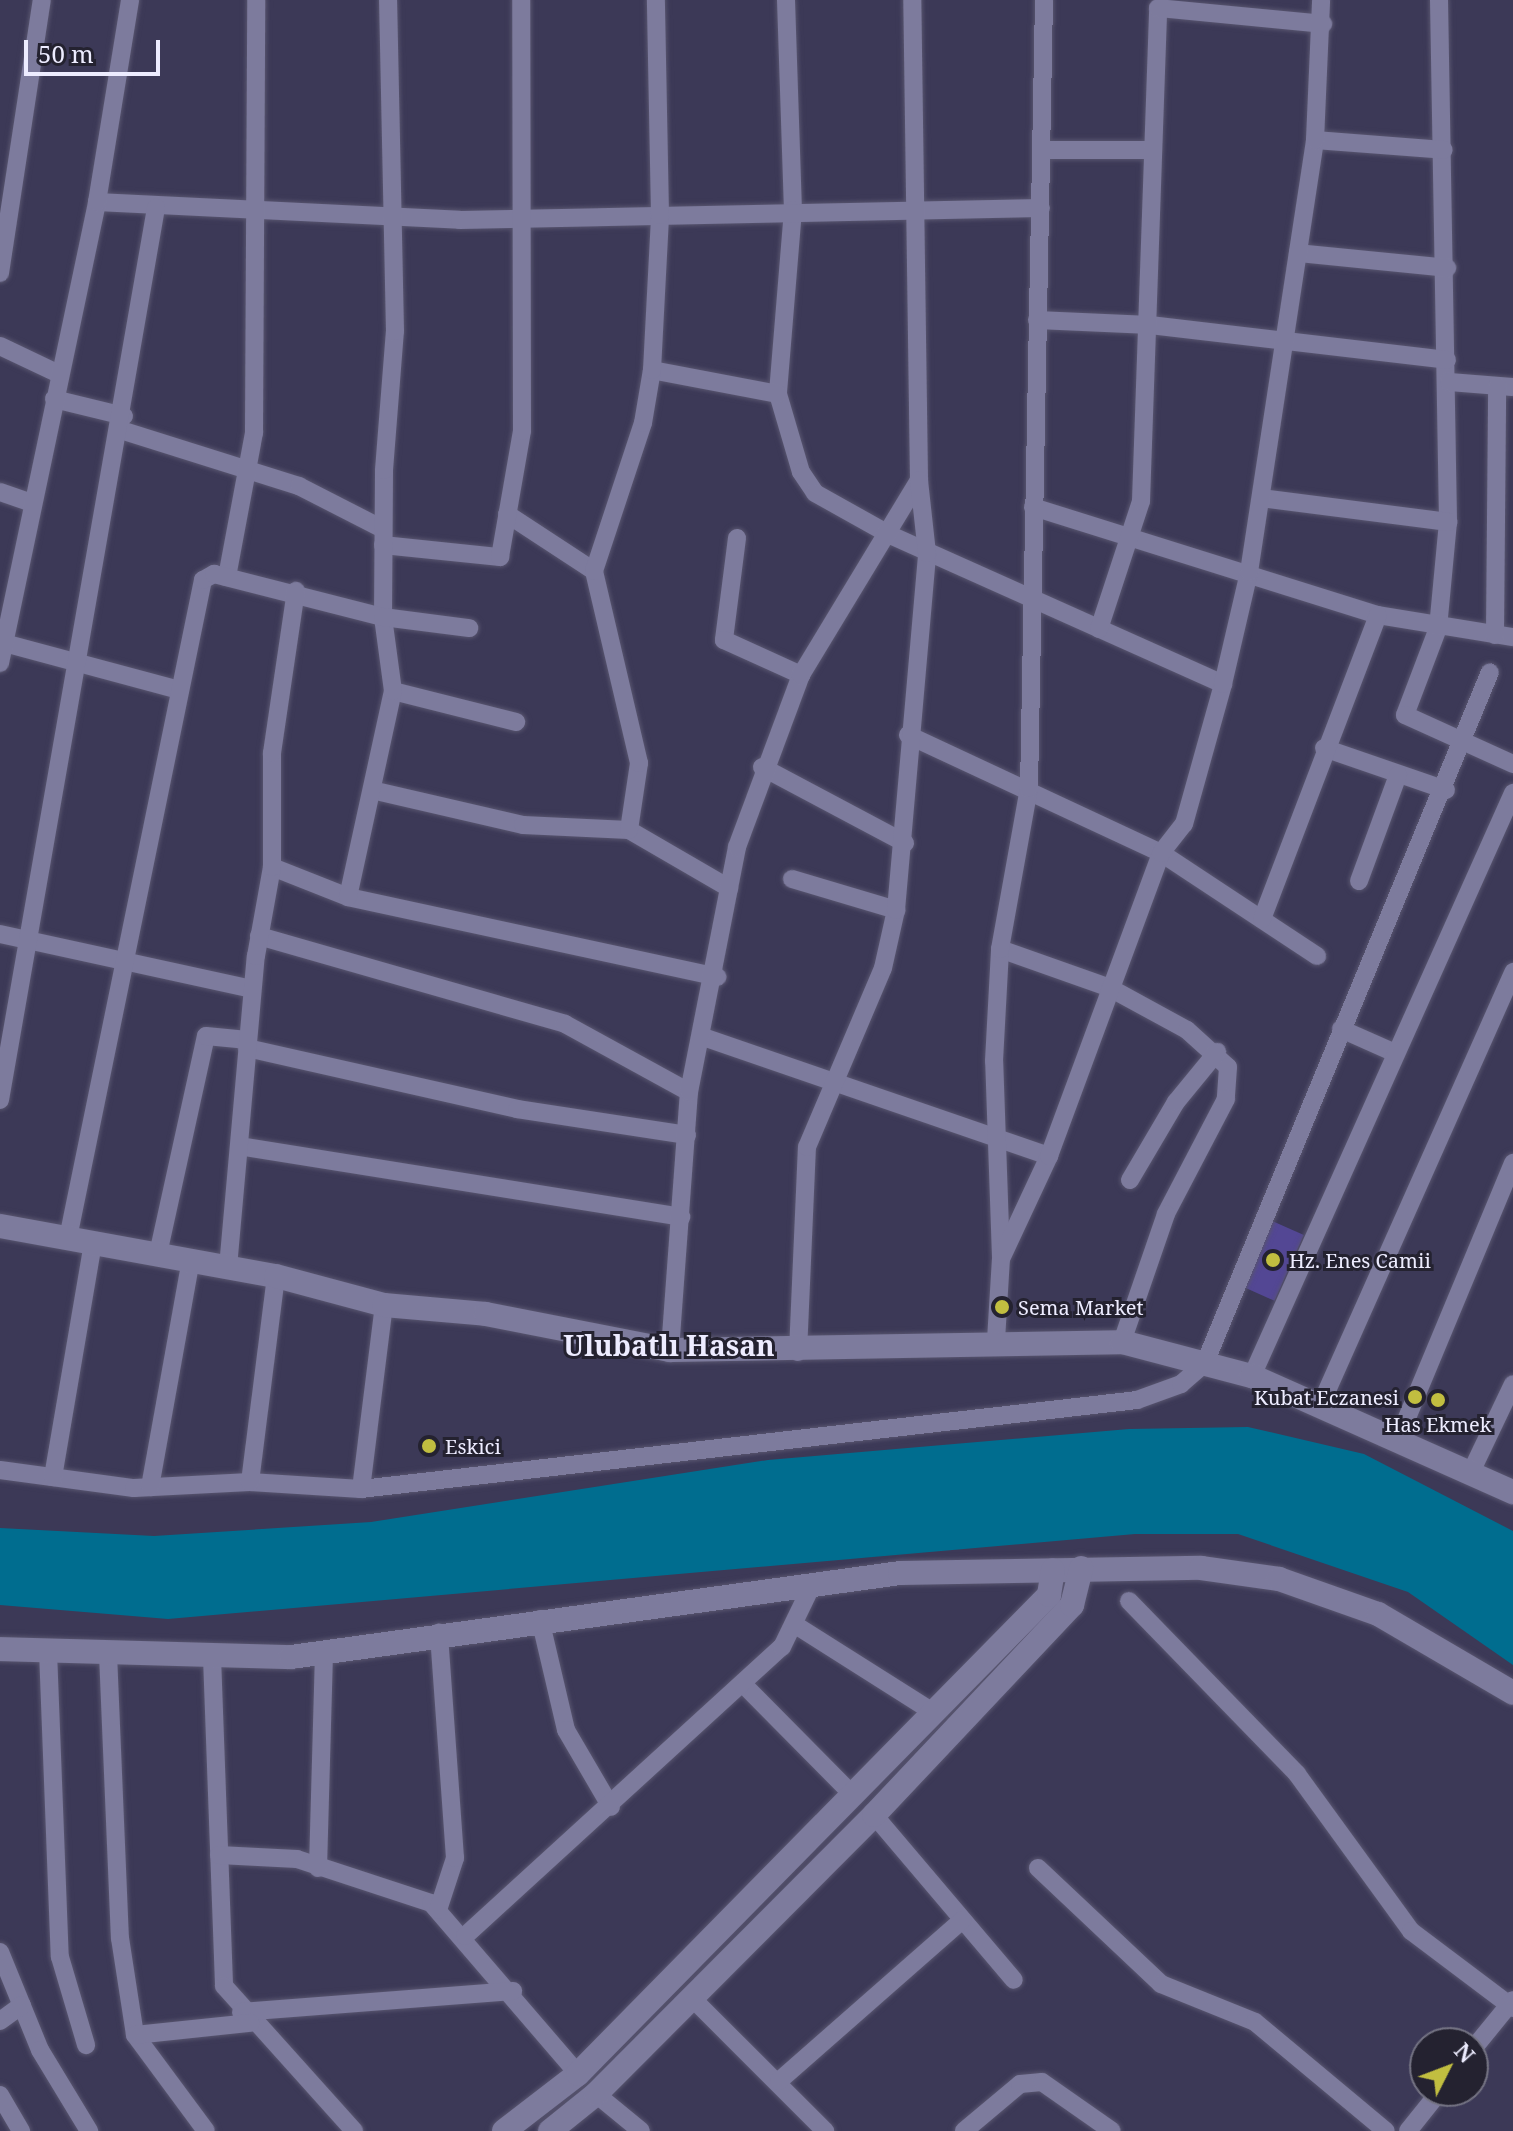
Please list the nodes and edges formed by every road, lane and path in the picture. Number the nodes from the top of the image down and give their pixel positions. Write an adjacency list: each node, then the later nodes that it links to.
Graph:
1 (42, 0): 27 (street)
2 (130, 0): 18 (street)
3 (256, 0): 23 (street)
4 (388, 0): 25 (street)
5 (521, 0): 26 (street)
6 (656, 0): 24 (street)
7 (786, 0): 22 (street)
8 (912, 0): 20 (street)
9 (1044, 0): 15 (street)
10 (1321, 0): 13 (street)
11 (1439, 0): 17 (street)
12 (1221, 6): 13 (street); 16 (street)
13 (1323, 24): 14 (street)
14 (1315, 140): 17 (street); 28 (street)
15 (1043, 150): 16 (street); 21 (street)
16 (1151, 150): 32 (street)
17 (1444, 150): 29 (street)
18 (97, 202): 19 (street); 37 (street)
19 (156, 208): 23 (street); 42 (street)
20 (911, 208): 21 (street); 22 (street); 45 (street)
21 (1041, 208): 31 (street)
22 (793, 210): 24 (street); 40 (street)
23 (255, 211): 25 (street); 44 (street)
24 (660, 215): 26 (street); 36 (street)
25 (389, 216): 26 (street); 53 (street)
26 (524, 218): 50 (street)
27 (3, 235): 30 (street)
28 (1298, 253): 29 (street); 33 (street)
29 (1447, 268): 35 (street)
30 (0, 273)
31 (1037, 320): 32 (street); 49 (street)
32 (1150, 325): 33 (street); 54 (street)
33 (1285, 340): 35 (street); 47 (street)
34 (0, 346): 37 (street)
35 (1447, 360): 38 (street)
36 (652, 370): 40 (street); 58 (street)
37 (59, 374): 41 (street)
38 (1449, 382): 39 (street); 51 (street)
39 (1505, 386): 43 (street)
40 (778, 394): 52 (street)
41 (54, 399): 42 (street); 48 (street)
42 (123, 423): 44 (street); 70 (street)
43 (1504, 467): 57 (street)
44 (248, 470): 53 (street); 60 (street)
45 (919, 480): 52 (street); 56 (street)
46 (0, 492): 48 (street)
47 (1261, 498): 51 (street); 59 (street)
48 (32, 503): 69 (street)
49 (1033, 507): 54 (street); 62 (street)
50 (507, 514): 53 (street); 58 (street)
51 (1448, 522): 66 (street)
52 (890, 535): 56 (street); 72 (street)
53 (383, 537): 64 (street)
54 (1133, 537): 59 (street); 67 (street)
55 (737, 538): 72 (street)
56 (927, 553): 62 (street); 77 (street)
57 (1504, 554): 68 (street)
58 (594, 571): 87 (street)
59 (1249, 572): 63 (street); 73 (street)
60 (227, 577): 61 (street); 74 (street)
61 (296, 591): 64 (street); 90 (street)
62 (1028, 599): 67 (street); 83 (street)
63 (1378, 615): 66 (street); 79 (street)
64 (383, 617): 65 (street); 75 (street)
65 (469, 628)
66 (1438, 628): 68 (street); 78 (street)
67 (1099, 629): 73 (street)
68 (1504, 636)
69 (1, 656): 70 (street)
70 (81, 662): 74 (street); 99 (street)
71 (1490, 672): 78 (street)
72 (801, 675): 81 (street)
73 (1223, 684): 89 (street)
74 (180, 690): 102 (street)
75 (393, 691): 76 (street); 85 (street)
76 (516, 722)
77 (908, 735): 83 (street); 88 (street)
78 (1466, 739): 80 (street); 84 (street)
79 (1324, 748): 82 (street); 96 (street)
80 (1513, 764)
81 (762, 767): 88 (street); 93 (street)
82 (1398, 775): 84 (street); 92 (street)
83 (1029, 788): 89 (street); 100 (street)
84 (1446, 790): 107 (street)
85 (376, 791): 87 (street); 94 (street)
86 (1513, 793): 111 (street)
87 (629, 830): 93 (street)
88 (905, 843): 95 (street)
89 (1161, 853): 96 (street); 105 (street)
90 (272, 867): 94 (street); 98 (street)
91 (792, 879): 95 (street)
92 (1359, 881)
93 (729, 888): 104 (street)
94 (348, 897): 104 (street)
95 (896, 910): 112 (street)
96 (1262, 919): 101 (street)
97 (0, 934): 99 (street)
98 (259, 936): 106 (street); 113 (street)
99 (31, 940): 102 (street); 114 (street)
100 (1000, 949): 105 (street); 116 (street)
101 (1317, 956)
102 (125, 961): 106 (street); 123 (street)
103 (1513, 972): 138 (street)
104 (717, 977): 108 (street)
105 (1110, 988): 110 (street); 118 (street)
106 (252, 989): 109 (street)
107 (1341, 1029): 111 (street); 135 (street)
108 (703, 1037): 112 (street); 113 (street)
109 (248, 1044): 115 (street); 117 (street); 125 (street)
110 (1217, 1052): 120 (street); 132 (street)
111 (1393, 1052): 136 (street)
112 (833, 1084): 116 (street); 134 (street)
113 (689, 1092): 115 (street)
114 (0, 1100)
115 (687, 1135): 121 (street)
116 (999, 1140): 118 (street); 126 (street)
117 (239, 1146): 121 (street); 128 (street)
118 (1049, 1156): 126 (street)
119 (1513, 1163): 139 (street)
120 (1130, 1180)
121 (681, 1217): 133 (street)
122 (0, 1226): 123 (main road)
123 (68, 1238): 124 (main road)
124 (93, 1242): 125 (main road); 142 (street)
125 (158, 1254): 127 (main road)
126 (1001, 1259): 131 (street)
127 (191, 1260): 128 (main road); 144 (street)
128 (228, 1267): 129 (main road)
129 (276, 1276): 130 (main road); 143 (street)
130 (384, 1305): 133 (main road); 145 (street)
131 (996, 1340): 132 (main road); 134 (main road)
132 (1122, 1342): 135 (main road)
133 (670, 1350): 134 (main road)
134 (798, 1352)
135 (1205, 1363): 136 (main road); 145 (street)
136 (1252, 1376): 138 (main road)
137 (1513, 1384): 141 (street)
138 (1321, 1404): 139 (main road)
139 (1399, 1437): 141 (main road)
140 (0, 1470): 142 (street)
141 (1472, 1470): 146 (main road)
142 (53, 1477): 144 (street)
143 (250, 1482): 144 (street); 145 (street)
144 (150, 1487)
145 (361, 1489)
146 (1513, 1492)
147 (1081, 1568): 148 (main road); 160 (main road); 164 (main road)
148 (1053, 1570): 149 (main road); 161 (main road)
149 (812, 1585): 151 (main road); 152 (street)
150 (1129, 1601): 175 (street)
151 (540, 1619): 153 (main road); 163 (street)
152 (797, 1626): 159 (street); 161 (street)
153 (439, 1633): 156 (main road); 168 (street)
154 (0, 1649): 155 (main road)
155 (48, 1651): 157 (main road); 181 (street)
156 (324, 1652): 158 (main road); 166 (street)
157 (108, 1654): 158 (main road); 180 (street)
158 (212, 1657): 165 (street)
159 (744, 1685): 162 (street); 163 (street)
160 (1513, 1693)
161 (933, 1712): 162 (main road)
162 (852, 1794): 182 (main road)
163 (611, 1807): 170 (street)
164 (874, 1815): 169 (street); 174 (main road)
165 (219, 1855): 166 (street); 177 (street)
166 (318, 1868): 168 (street)
167 (1038, 1868): 198 (street)
168 (438, 1910): 170 (street)
169 (962, 1920): 172 (street); 183 (street)
170 (465, 1936): 173 (street)
171 (0, 1952): 176 (street)
172 (1014, 1980)
173 (513, 1991): 177 (street); 182 (street)
174 (693, 1999): 183 (street); 184 (main road)
175 (1512, 2004): 179 (street)
176 (22, 2005): 178 (street); 189 (street)
177 (245, 2018): 180 (street); 191 (street)
178 (0, 2021)
179 (1489, 2031)
180 (135, 2035): 190 (street)
181 (86, 2045)
182 (578, 2074): 192 (main road)
183 (779, 2081): 195 (street)
184 (596, 2094): 193 (main road); 194 (street)
185 (0, 2095): 188 (street)
186 (1427, 2107): 187 (street)
187 (1409, 2130)
188 (21, 2131)
189 (89, 2131)
190 (206, 2131)
191 (354, 2131)
192 (504, 2131)
193 (550, 2131)
194 (641, 2131)
195 (825, 2131)
196 (966, 2131): 197 (street)
197 (1112, 2131)
198 (1386, 2131)

